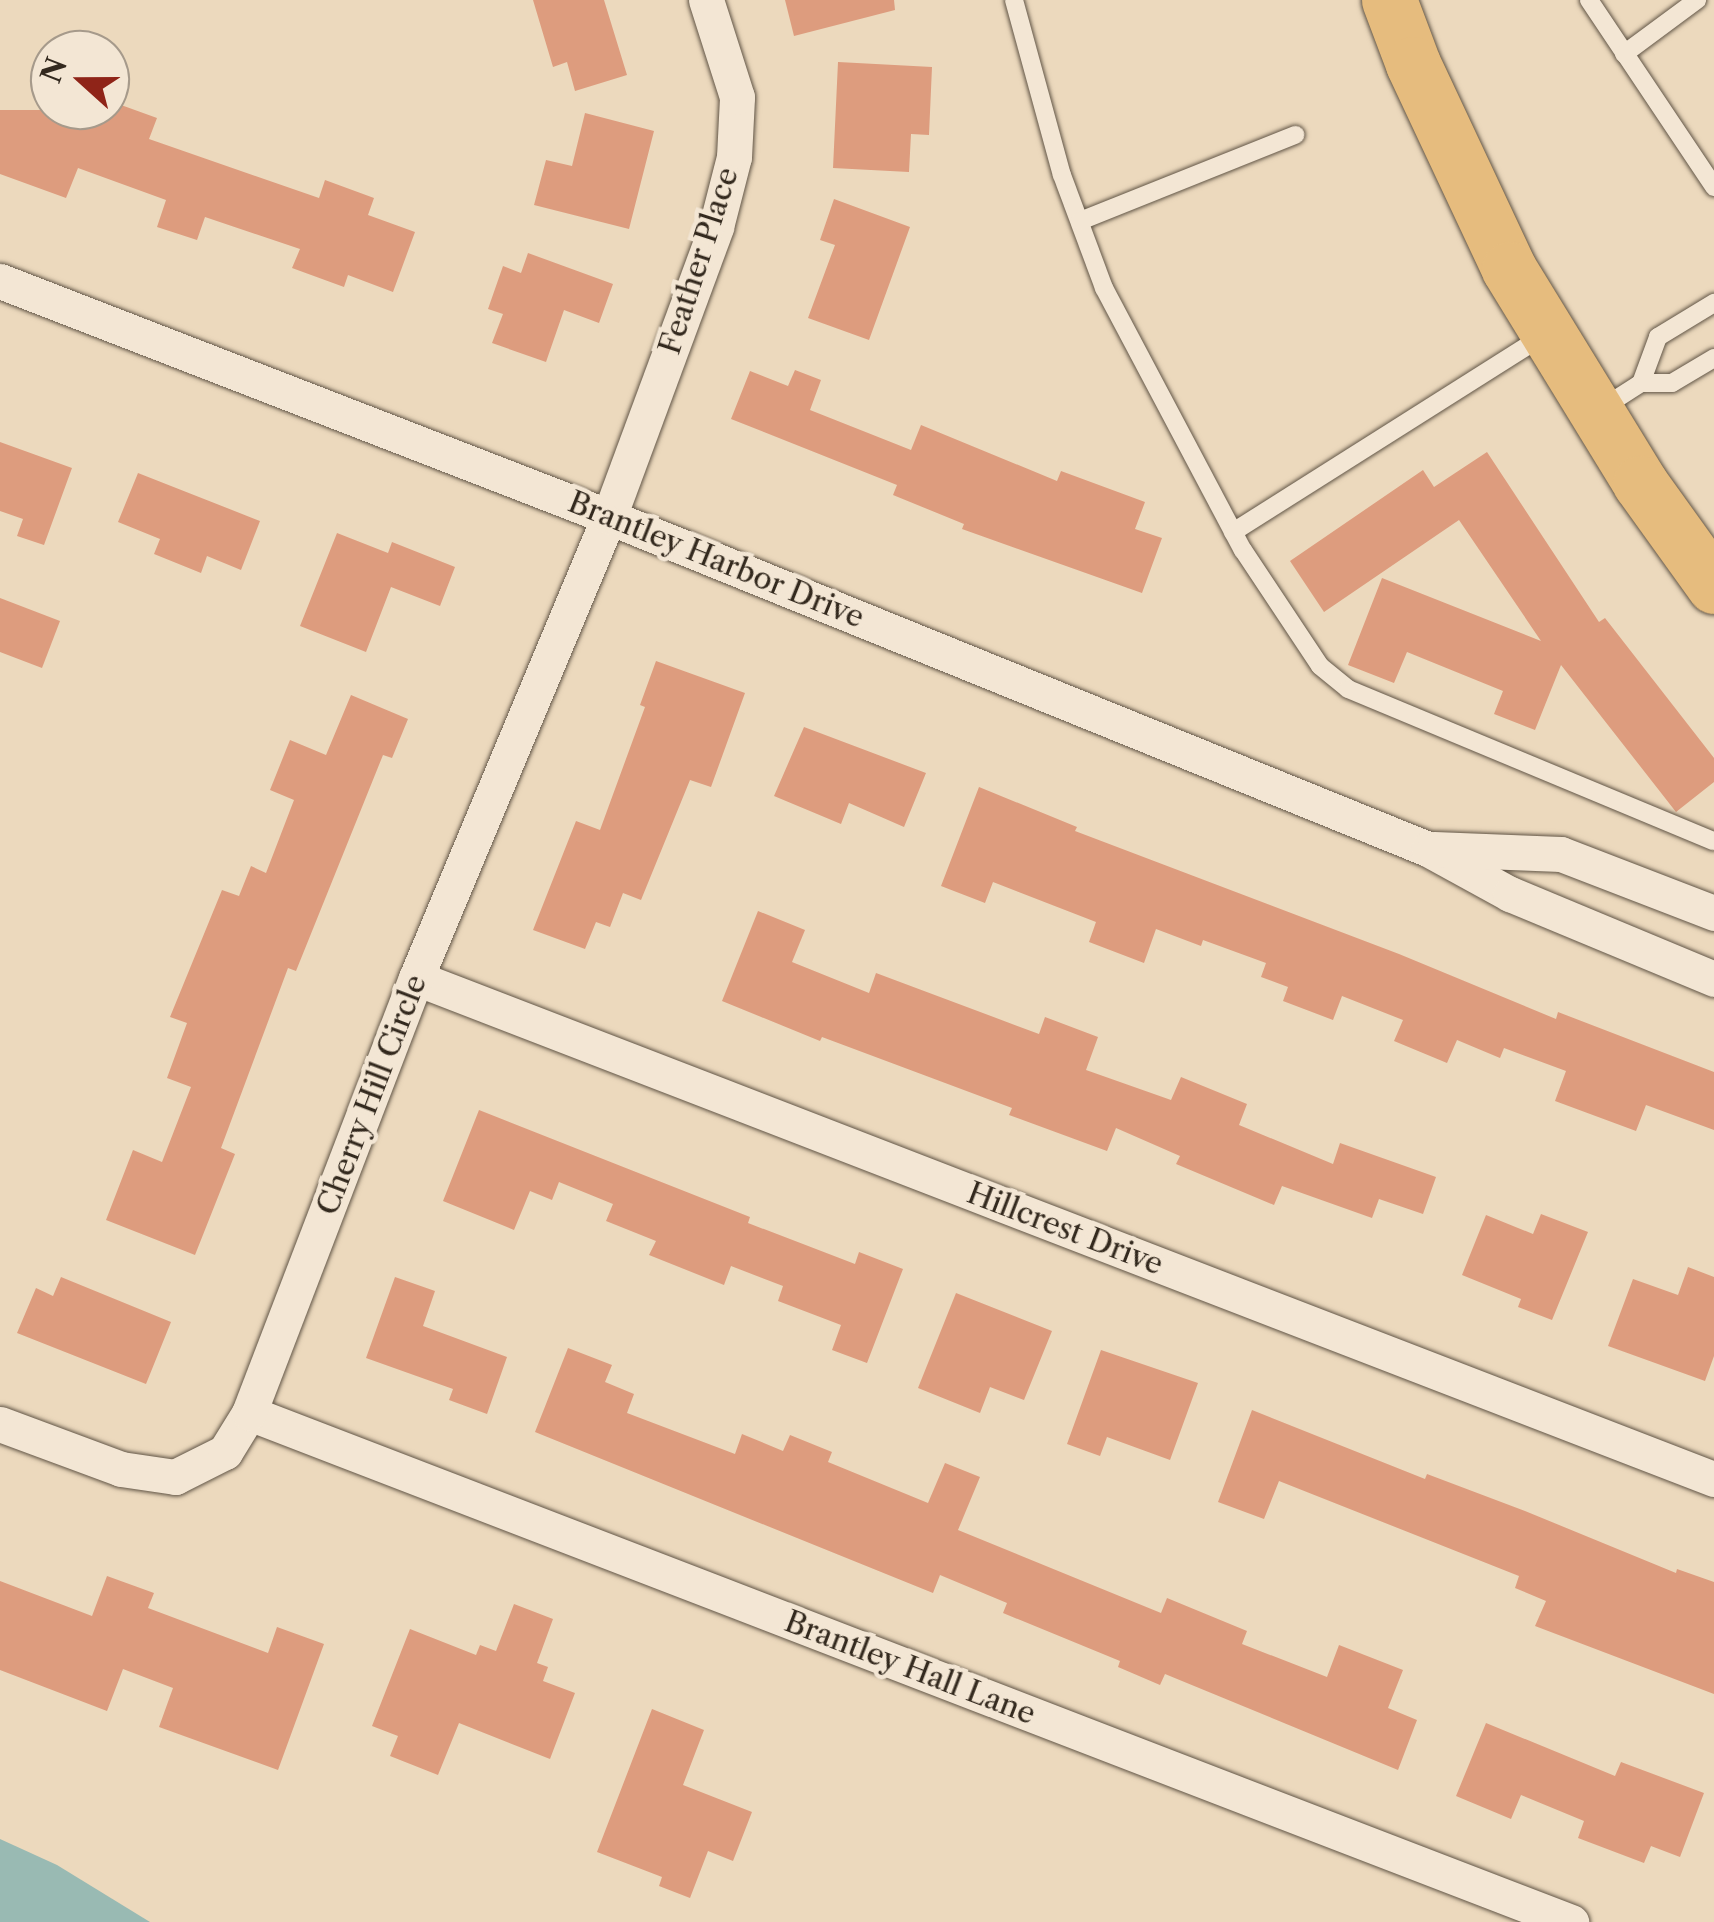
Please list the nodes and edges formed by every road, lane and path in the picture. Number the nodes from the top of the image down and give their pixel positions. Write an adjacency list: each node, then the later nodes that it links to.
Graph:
1 (706, 0): 16 (street, Feather Place)
2 (1014, 0): 9 (lane)
3 (1389, 0): 12 (main road)
4 (1589, 0): 6 (lane)
5 (1697, 0): 6 (lane)
6 (1624, 54): 8 (lane)
7 (1295, 136): 9 (lane)
8 (1714, 187)
9 (1080, 221): 17 (lane)
10 (0, 281): 16 (street, Brantley Harbor Drive)
11 (1714, 303): 14 (lane)
12 (1546, 334): 15 (main road); 17 (lane)
13 (1714, 358): 14 (lane)
14 (1642, 383): 15 (lane)
15 (1596, 412): 18 (main road)
16 (609, 516): 20 (street, Brantley Harbor Drive); 22 (street, Cherry Hill Circle)
17 (1233, 532): 19 (lane)
18 (1714, 586)
19 (1714, 841)
20 (1428, 849): 21 (street, Brantley Harbor Drive); 23 (street, Brantley Harbor Drive)
21 (1714, 912)
22 (416, 978): 24 (street, Cherry Hill Circle); 26 (street, Hillcrest Drive)
23 (1714, 979)
24 (249, 1413): 25 (street, Cherry Hill Circle); 27 (street, Brantley Hall Lane)
25 (0, 1424)
26 (1714, 1479)
27 (1571, 1922)

